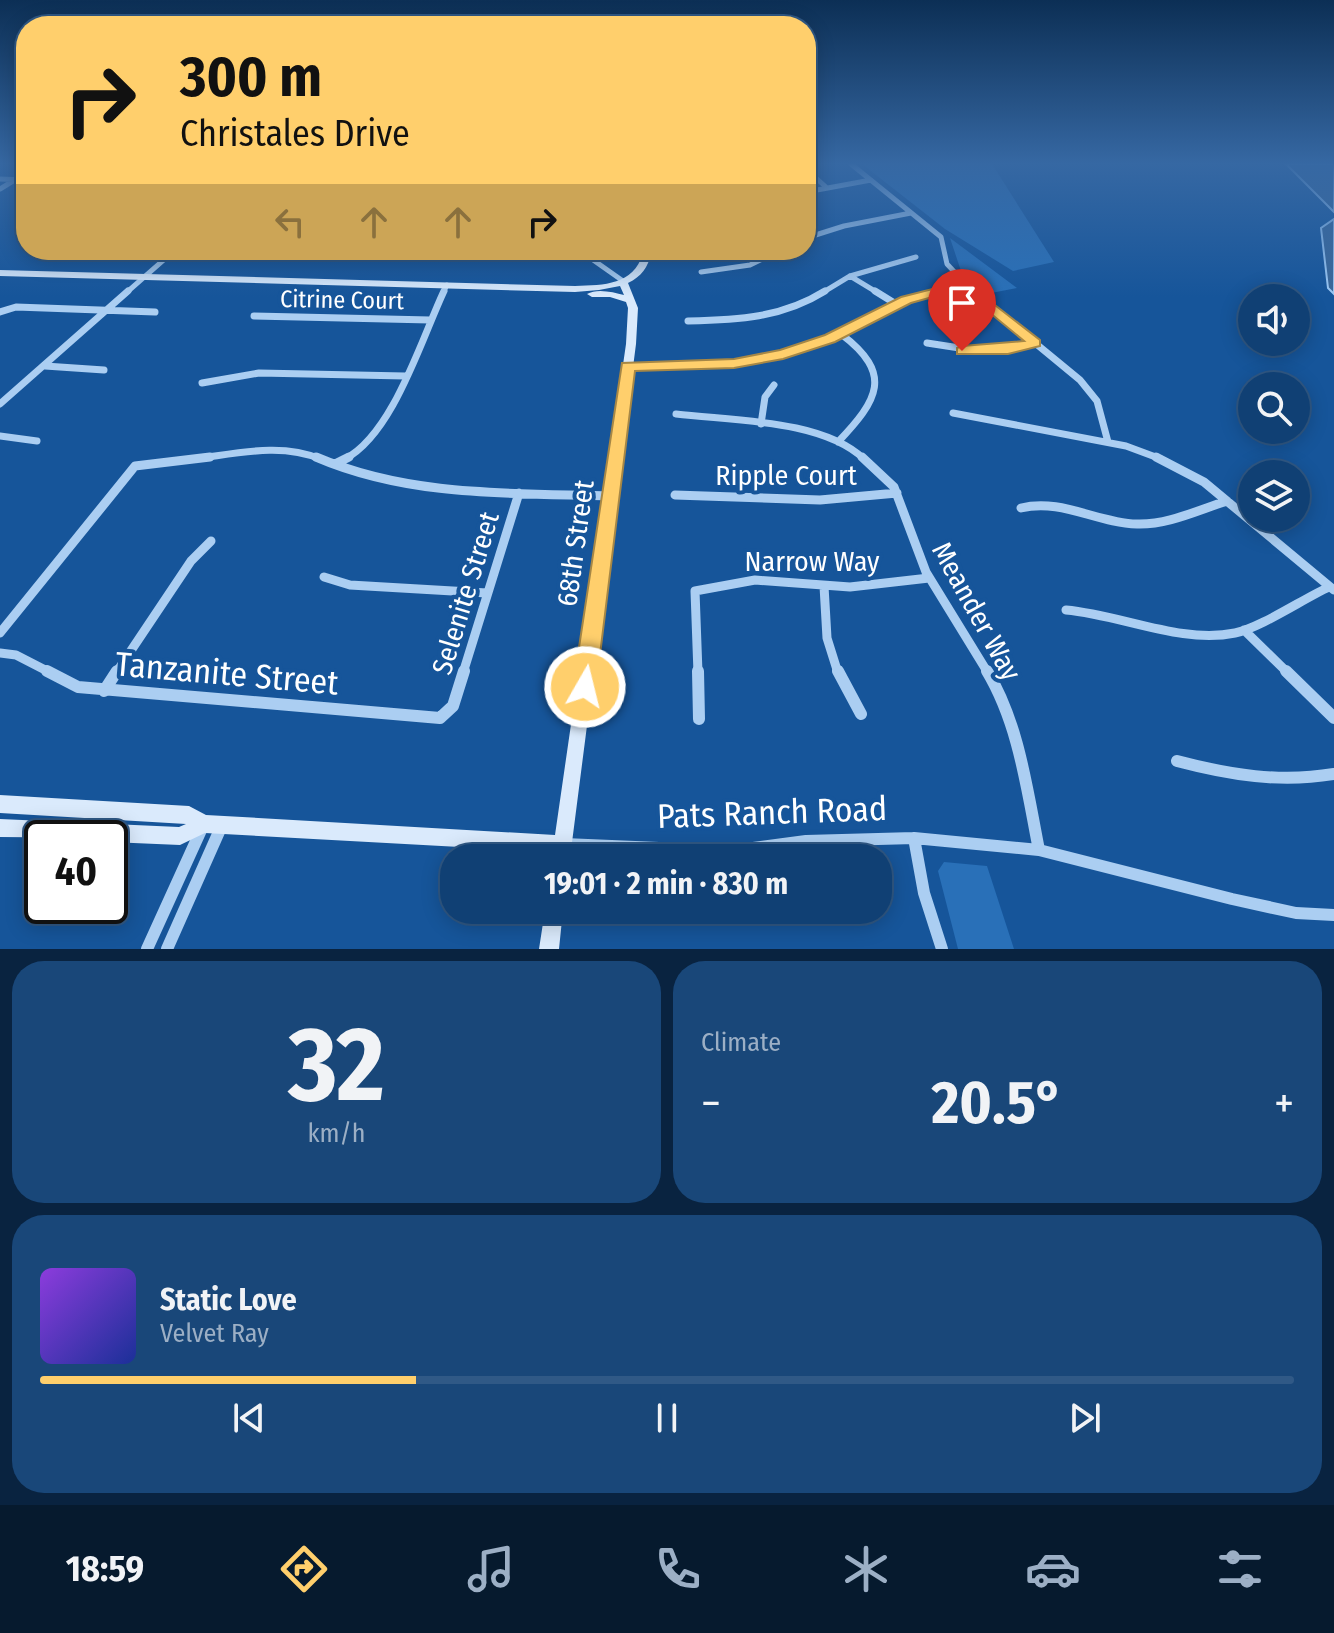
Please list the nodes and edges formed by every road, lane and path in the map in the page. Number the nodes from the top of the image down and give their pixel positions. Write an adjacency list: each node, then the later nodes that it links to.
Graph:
1 (905, 208): 2 (street)
2 (911, 213): 3 (street); 15 (street)
3 (816, 235)
4 (916, 257): 11 (street)
5 (165, 260): 12 (street)
6 (593, 260): 13 (street)
7 (646, 260): 13 (street)
8 (760, 260): 9 (street)
9 (701, 272)
10 (0, 273): 12 (street)
11 (850, 276): 18 (street); 24 (street)
12 (147, 277): 14 (street); 19 (street)
13 (623, 281): 16 (street); 17 (street, 68th Street)
14 (447, 285): 16 (street); 23 (street)
15 (964, 285): 18 (street); 27 (street)
16 (554, 289): 17 (street)
17 (632, 301): 29 (street, 68th Street)
18 (896, 304): 25 (street)
19 (109, 310): 20 (street); 21 (street); 28 (street)
20 (0, 312)
21 (155, 312)
22 (254, 316): 23 (street, Citrine Court)
23 (430, 320): 31 (street)
24 (688, 321)
25 (841, 334): 29 (street); 40 (street)
26 (927, 343): 27 (street)
27 (1035, 343): 41 (street)
28 (44, 366): 30 (street); 34 (street)
29 (628, 366): 46 (street, 68th Street)
30 (104, 370)
31 (405, 376): 32 (street); 42 (street)
32 (202, 383)
33 (774, 385): 37 (street)
34 (0, 404)
35 (953, 413): 41 (street)
36 (676, 414): 37 (street, Meander Way)
37 (761, 424): 40 (street, Meander Way)
38 (0, 436): 39 (street)
39 (37, 441)
40 (838, 442): 44 (street, Meander Way)
41 (1108, 442): 47 (street)
42 (335, 464): 43 (street); 57 (street)
43 (519, 493): 46 (street); 54 (street, Selenite Street)
44 (897, 493): 45 (street, Ripple Court); 51 (street, Meander Way)
45 (675, 495)
46 (610, 496): 71 (street, 68th Street)
47 (1227, 501): 48 (street); 53 (street)
48 (1021, 508)
49 (211, 541): 59 (street)
50 (324, 577): 54 (street)
51 (929, 578): 52 (street, Narrow Way); 73 (street, Meander Way)
52 (824, 586): 61 (street); 63 (street, Narrow Way)
53 (1332, 588): 56 (street)
54 (487, 593): 60 (street, Selenite Street)
55 (1066, 610): 56 (street)
56 (1244, 630): 62 (street)
57 (0, 633)
58 (0, 653): 59 (street, Tanzanite Street)
59 (104, 691): 60 (street, Tanzanite Street)
60 (453, 706)
61 (861, 714)
62 (1334, 718)
63 (699, 719)
64 (1177, 761): 65 (street)
65 (1334, 774)
66 (0, 804): 67 (street, Pats Ranch Road)
67 (213, 824): 68 (street, Pats Ranch Road); 70 (street, Pats Ranch Road); 76 (street); 77 (street)
68 (0, 828)
69 (914, 838): 72 (street, Pats Ranch Road); 73 (street, Pats Ranch Road); 79 (street)
70 (472, 844)
71 (563, 844)
72 (783, 844)
73 (1039, 850): 74 (street, Pats Ranch Road)
74 (1334, 915)
75 (552, 924): 78 (street)
76 (147, 949)
77 (167, 949)
78 (549, 949)
79 (942, 949)

